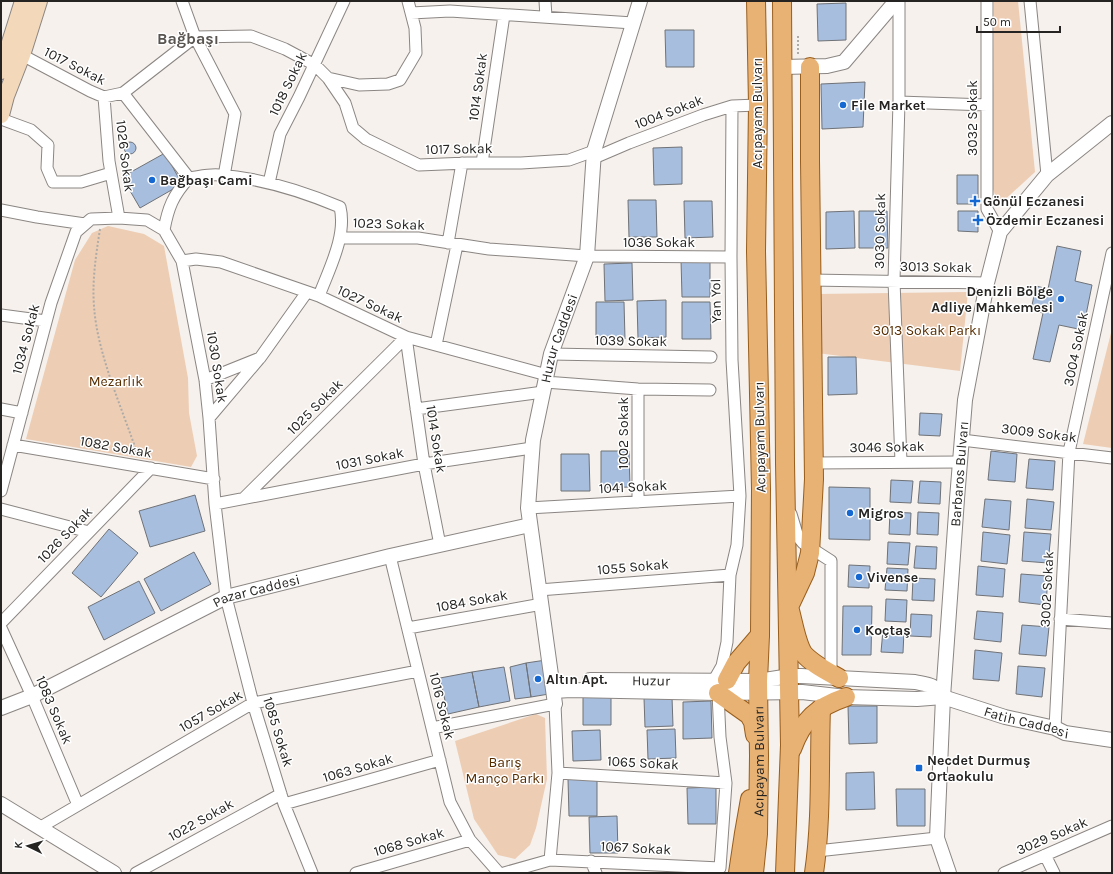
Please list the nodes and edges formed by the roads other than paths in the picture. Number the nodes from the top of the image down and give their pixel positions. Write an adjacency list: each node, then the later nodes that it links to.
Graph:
1 (23, 1): 22 (main road)
2 (39, 1): 18 (main road)
3 (182, 1): 17 (street)
4 (344, 1): 19 (street, 1018 Sokak)
5 (408, 1): 13 (street)
6 (545, 1): 15 (street)
7 (640, 1): 16 (street, Huzur Caddesi)
8 (756, 1): 28 (main road, Acıpayam Bulvarı)
9 (782, 1): 20 (main road, Acıpayam Bulvarı)
10 (898, 1): 21 (street); 27 (street, 3030 Sokak)
11 (986, 1): 29 (street, 3032 Sokak)
12 (1030, 1): 38 (street)
13 (411, 13): 14 (street); 23 (street)
14 (504, 15): 15 (street); 36 (street, 1014 Sokak)
15 (546, 17): 16 (street)
16 (633, 23): 34 (street, Huzur Caddesi)
17 (195, 37): 19 (street, 1017 Sokak); 24 (street, 1017 Sokak); 39 (street)
18 (22, 55): 25 (main road); 26 (street, 1017 Sokak)
19 (315, 65): 23 (street, 1017 Sokak); 41 (street, 1018 Sokak)
20 (782, 67): 21 (street); 85 (main road, Acıpayam Bulvarı)
21 (810, 67): 53 (main road)
22 (1, 71)
23 (328, 78): 35 (street, 1017 Sokak)
24 (123, 93): 26 (street, 1017 Sokak); 40 (street)
25 (4, 94): 31 (main road)
26 (104, 97): 37 (street, 1026 Sokak)
27 (899, 102): 29 (street); 54 (street, 3030 Sokak)
28 (758, 105): 30 (street, 1004 Sokak); 106 (main road, Acıpayam Bulvarı)
29 (987, 105): 46 (street, 3032 Sokak)
30 (732, 106): 34 (street, 1004 Sokak); 51 (street, Yan Yol)
31 (1, 115)
32 (1, 120): 37 (street)
33 (1112, 123): 38 (street, Barbaros Bulvarı)
34 (594, 155): 36 (street, 1017 Sokak); 50 (street, Huzur Caddesi)
35 (462, 163): 36 (street, 1017 Sokak); 48 (street)
36 (482, 163)
37 (111, 173): 43 (street, 1026 Sokak)
38 (1046, 175): 46 (street, Barbaros Bulvarı)
39 (224, 176): 40 (street, 1023 Sokak); 41 (street, 1023 Sokak)
40 (189, 178): 45 (street)
41 (269, 183): 47 (street, 1023 Sokak)
42 (1, 210): 44 (street)
43 (119, 218): 44 (street, 1030 Sokak); 45 (street, 1030 Sokak)
44 (85, 224): 59 (street, 1034 Sokak)
45 (164, 230): 52 (street, 1030 Sokak)
46 (1000, 232): 55 (street, Barbaros Bulvarı)
47 (340, 238): 48 (street, 1023 Sokak); 57 (street)
48 (453, 244): 50 (street, 1023 Sokak); 61 (street)
49 (1112, 253): 76 (street, 3004 Sokak)
50 (587, 256): 51 (street, 1036 Sokak); 62 (street, Huzur Caddesi)
51 (730, 258): 86 (street, Yan Yol)
52 (182, 261): 56 (street, 1027 Sokak); 65 (street, 1030 Sokak)
53 (811, 280): 54 (street, 3013 Sokak); 80 (main road)
54 (894, 281): 55 (street, 3013 Sokak); 78 (street, 3030 Sokak)
55 (987, 283): 73 (street, Barbaros Bulvarı)
56 (307, 292): 57 (street, 1027 Sokak); 64 (street)
57 (319, 296): 60 (street, 1027 Sokak)
58 (1, 315): 59 (street)
59 (46, 321): 71 (street, 1034 Sokak)
60 (406, 337): 61 (street, 1027 Sokak); 70 (street, 1014 Sokak); 87 (street, 1025 Sokak)
61 (436, 345): 66 (street, 1027 Sokak)
62 (551, 354): 63 (street, 1039 Sokak); 66 (street, Huzur Caddesi)
63 (711, 357)
64 (260, 358): 65 (street); 72 (street)
65 (205, 380): 72 (street, 1030 Sokak)
66 (545, 383): 67 (street); 70 (street); 75 (street, Huzur Caddesi)
67 (638, 389): 68 (street); 88 (street, 1002 Sokak)
68 (710, 390)
69 (1, 409): 71 (street)
70 (416, 410): 81 (street, 1014 Sokak)
71 (22, 413): 74 (street, 1034 Sokak)
72 (209, 418): 83 (street, 1030 Sokak)
73 (962, 440): 76 (street, 3009 Sokak); 79 (street, Barbaros Bulvarı)
74 (14, 445): 82 (street, 1082 Sokak); 84 (street, 1034 Sokak)
75 (532, 448): 81 (street, 1031 Sokak); 90 (street, Huzur Caddesi)
76 (1069, 452): 77 (street, 3009 Sokak); 101 (street, 3002 Sokak)
77 (1112, 458)
78 (901, 462): 79 (street, 3046 Sokak); 80 (street, 3046 Sokak)
79 (960, 462): 115 (street, Barbaros Bulvarı)
80 (814, 463): 95 (main road)
81 (424, 464): 87 (street, 1031 Sokak); 94 (street, 1014 Sokak)
82 (146, 467): 83 (street, 1082 Sokak); 93 (street, 1026 Sokak)
83 (214, 479): 89 (street, 1030 Sokak)
84 (1, 491)
85 (786, 495): 95 (street); 100 (main road, Acıpayam Bulvarı)
86 (740, 496): 88 (street, 1041 Sokak); 97 (street, Yan Yol)
87 (244, 498): 89 (street, 1031 Sokak)
88 (638, 502): 90 (street, 1041 Sokak)
89 (215, 504): 98 (street, 1030 Sokak)
90 (528, 508): 92 (street, Huzur Caddesi)
91 (1, 509): 93 (street)
92 (530, 525): 94 (street, Pazar Caddesi); 99 (street, Huzur Caddesi)
93 (89, 532): 102 (street, 1026 Sokak)
94 (440, 545): 96 (street, Pazar Caddesi)
95 (810, 548): 100 (main road); 108 (street)
96 (390, 556): 98 (street, Pazar Caddesi); 105 (street, 1016 Sokak)
97 (730, 574): 99 (street, 1055 Sokak); 109 (street, Yan Yol)
98 (226, 597): 113 (street, Pazar Caddesi); 116 (street, 1085 Sokak)
99 (540, 597): 105 (street, 1084 Sokak); 112 (street, Huzur Caddesi)
100 (788, 607): 108 (main road); 110 (main road, Acıpayam Bulvarı)
101 (1060, 619): 103 (street); 120 (street, 3002 Sokak)
102 (1, 623)
103 (1112, 623)
104 (1, 628): 113 (street, 1083 Sokak)
105 (408, 628): 107 (street, 1016 Sokak)
106 (760, 635): 109 (main road); 111 (main road, Acıpayam Bulvarı)
107 (418, 671): 116 (street, 1057 Sokak); 119 (street, 1016 Sokak)
108 (835, 676): 110 (street); 115 (street)
109 (719, 684): 111 (street, Huzur); 112 (street, Huzur); 123 (main road); 126 (street)
110 (789, 684): 111 (street, Huzur); 114 (street); 122 (main road, Acıpayam Bulvarı)
111 (758, 686): 123 (main road, Acıpayam Bulvarı)
112 (554, 692): 119 (street); 125 (street)
113 (32, 696): 117 (street, Pazar Caddesi); 129 (street, 1083 Sokak)
114 (846, 697): 115 (street); 118 (main road)
115 (943, 697): 120 (street, Fatih Caddesi); 132 (street, Barbaros Bulvarı)
116 (253, 703): 127 (street, 1085 Sokak); 129 (street, 1057 Sokak)
117 (1, 708)
118 (822, 708): 122 (main road); 134 (main road)
119 (432, 728): 124 (street, 1016 Sokak)
120 (1054, 728): 121 (street, Fatih Caddesi)
121 (1112, 740)
122 (790, 755): 147 (main road, Acıpayam Bulvarı)
123 (759, 756): 145 (main road); 146 (main road, Acıpayam Bulvarı)
124 (440, 760): 127 (street, 1063 Sokak); 133 (street, 1016 Sokak)
125 (558, 773): 126 (street, 1065 Sokak); 136 (street)
126 (726, 783): 137 (street, 1067 Sokak)
127 (282, 799): 139 (street, 1022 Sokak); 140 (street, 1085 Sokak)
128 (1, 804): 131 (street)
129 (78, 806): 131 (street, 1057 Sokak)
130 (1112, 826): 135 (street, 3029 Sokak)
131 (38, 828): 138 (street)
132 (937, 838): 134 (street); 149 (street, Barbaros Bulvarı)
133 (470, 840): 141 (street, 1068 Sokak); 142 (street, 1016 Sokak)
134 (817, 851): 148 (main road)
135 (1046, 856): 150 (street, 3029 Sokak); 151 (street)
136 (550, 860): 137 (street, 1067 Sokak); 143 (street, 1067 Sokak)
137 (591, 861): 144 (street)
138 (114, 873)
139 (136, 873)
140 (312, 873)
141 (356, 873)
142 (499, 873)
143 (504, 873)
144 (596, 873)
145 (738, 873)
146 (754, 873)
147 (785, 873)
148 (814, 873)
149 (949, 873)
150 (1004, 873)
151 (1054, 873)

